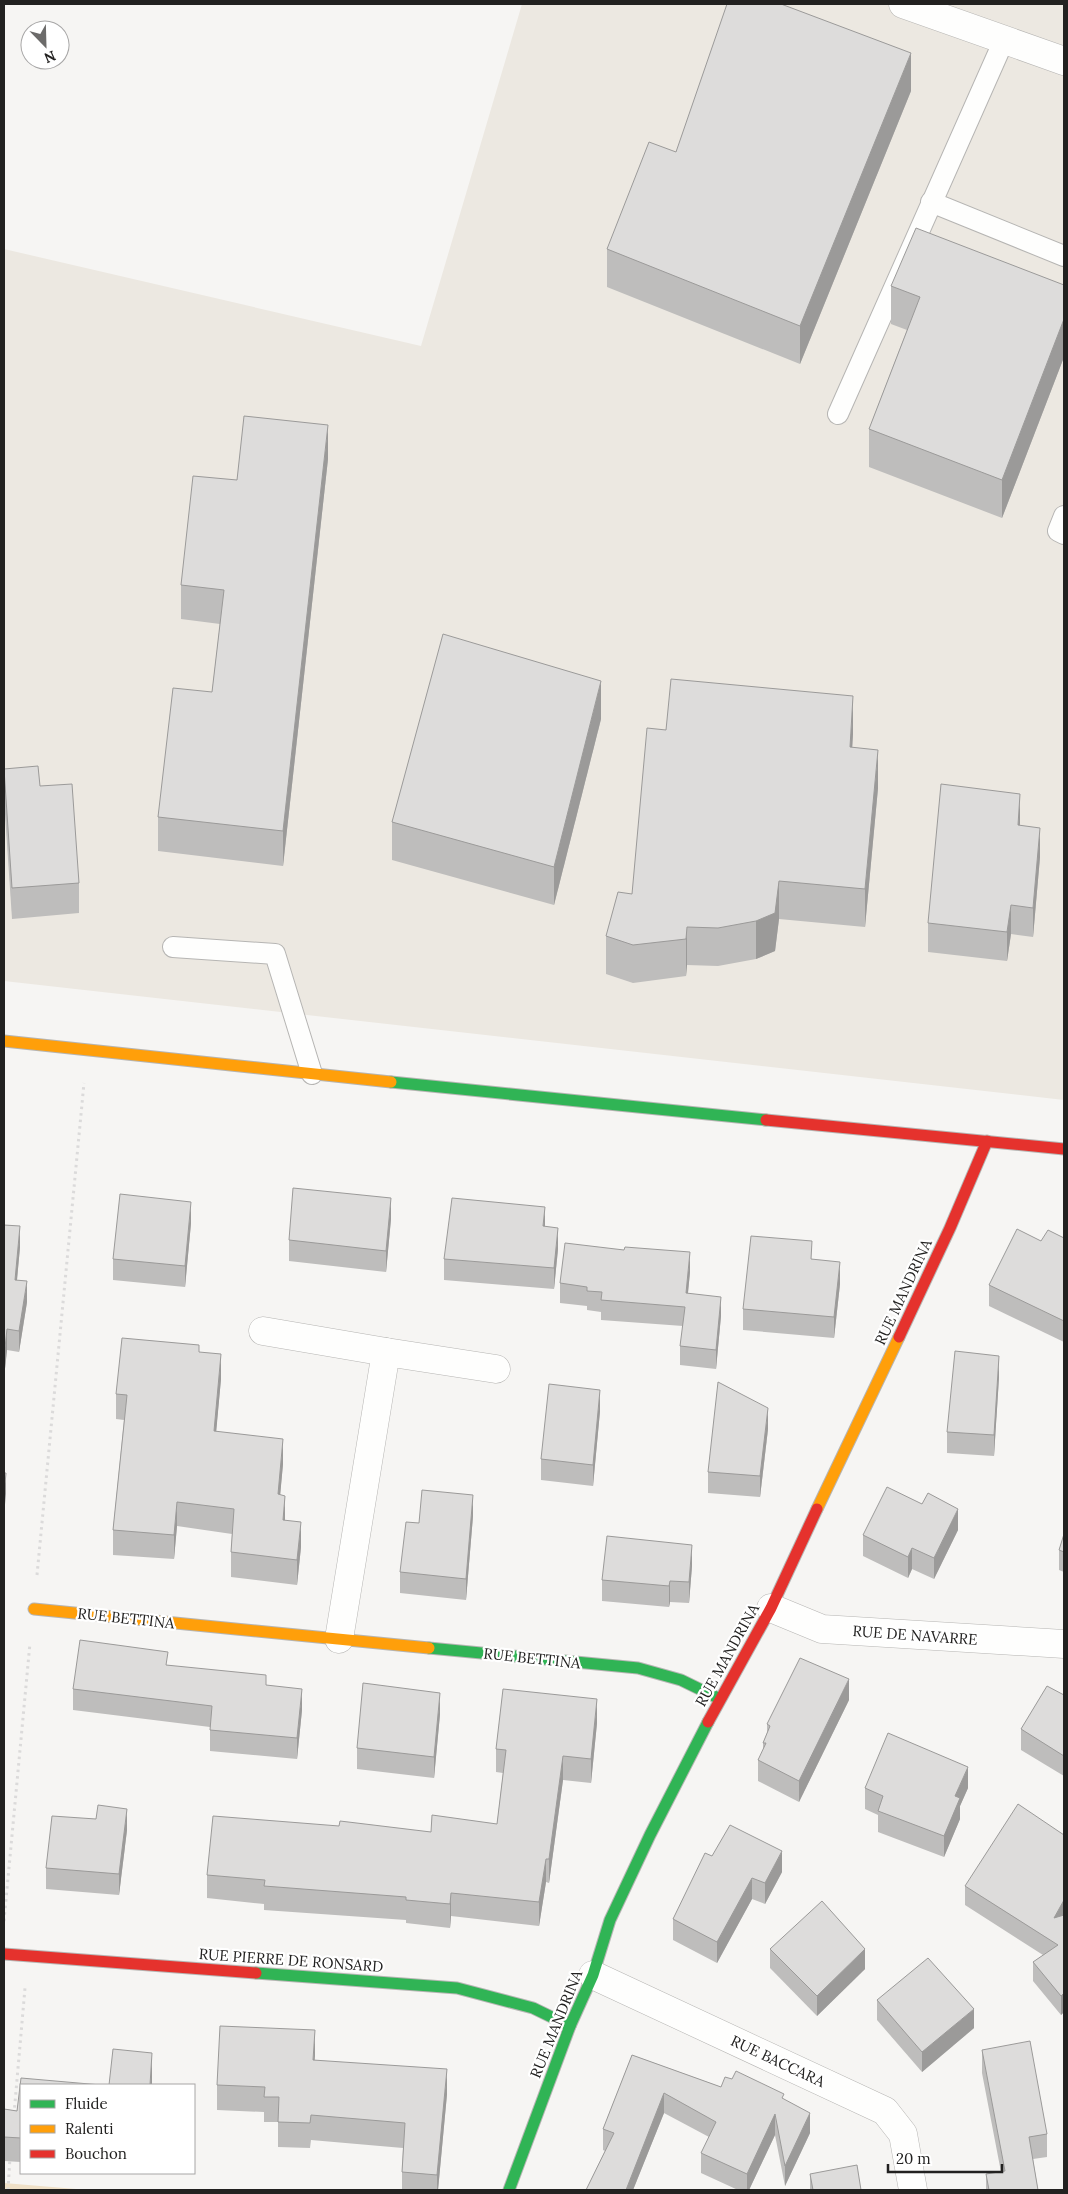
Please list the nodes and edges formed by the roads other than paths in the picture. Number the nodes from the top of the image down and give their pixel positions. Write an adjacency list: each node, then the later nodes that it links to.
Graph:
1 (910, 5): 2 (street)
2 (1004, 40): 3 (street); 4 (lane)
3 (1064, 61)
4 (931, 202): 5 (lane); 6 (lane)
5 (1064, 256)
6 (838, 414)
7 (1064, 516): 8 (lane)
8 (1064, 534)
9 (173, 947): 11 (lane)
10 (4, 1041): 11 (street)
11 (312, 1074): 12 (street)
12 (987, 1141): 13 (street); 17 (street, RUE MANDRINA)
13 (1064, 1149)
14 (263, 1331): 15 (street)
15 (386, 1352): 16 (street); 19 (street)
16 (496, 1369)
17 (771, 1608): 20 (street, RUE DE NAVARRE); 21 (street, RUE MANDRINA)
18 (34, 1609): 19 (street, RUE BETTINA)
19 (338, 1639): 21 (street, RUE BETTINA)
20 (1064, 1644)
21 (720, 1699): 23 (street, RUE MANDRINA)
22 (4, 1954): 24 (street, RUE PIERRE DE RONSARD)
23 (592, 1975): 24 (street, RUE MANDRINA); 26 (street, RUE BACCARA)
24 (570, 2026): 25 (street, RUE MANDRINA)
25 (509, 2190)
26 (913, 2190)

